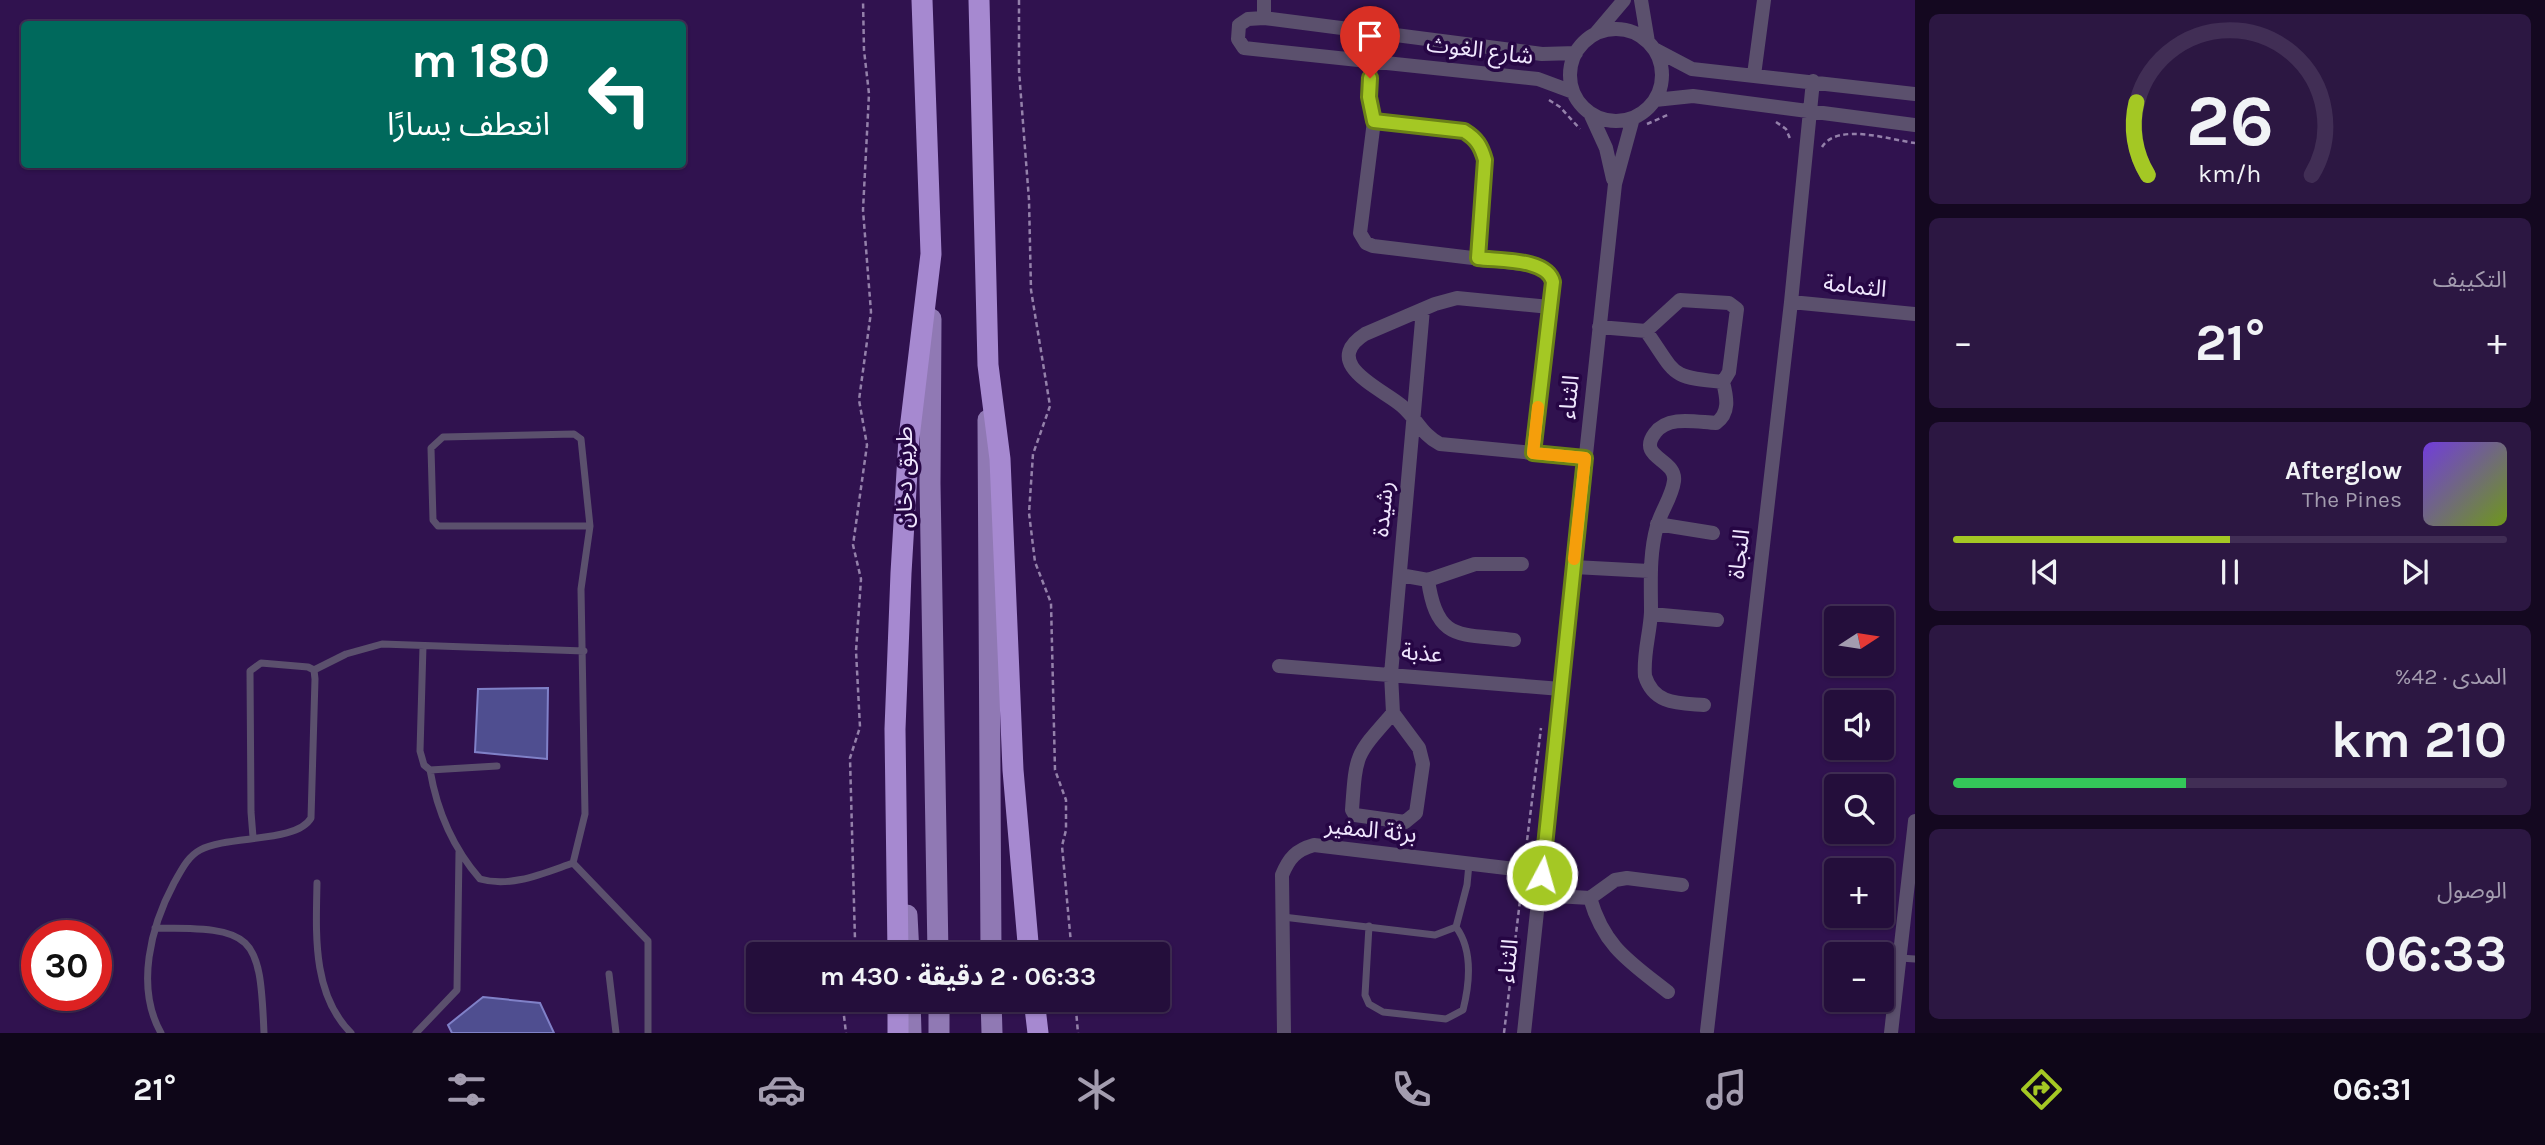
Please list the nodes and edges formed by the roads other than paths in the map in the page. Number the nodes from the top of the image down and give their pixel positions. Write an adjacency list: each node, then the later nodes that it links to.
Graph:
1 (922, 0): 24 (highway, طريق دخان)
2 (979, 0): 32 (highway)
3 (1265, 0): 7 (street)
4 (1625, 0): 9 (street)
5 (1641, 0): 10 (street)
6 (1765, 0): 13 (street)
7 (1264, 18): 8 (street, شارع الغوث); 12 (street, شارع الغوث)
8 (1386, 34): 11 (street, شارع الغوث); 12 (street)
9 (1595, 34): 10 (street); 11 (street)
10 (1651, 45): 13 (street); 17 (street)
11 (1576, 52): 15 (street)
12 (1371, 60): 15 (street, شارع الغوث); 20 (street)
13 (1754, 75): 14 (street)
14 (1813, 81): 16 (street); 18 (street, النجاة)
15 (1573, 92): 19 (street)
16 (1915, 94)
17 (1655, 100): 18 (street); 21 (street)
18 (1810, 111): 22 (street); 26 (street, النجاة)
19 (1590, 113): 21 (street); 23 (street)
20 (1374, 121): 25 (street); 25 (street)
21 (1638, 122): 23 (street)
22 (1915, 125)
23 (1615, 184): 30 (street, الثناء)
24 (931, 254): 60 (highway); 76 (main road, طريق دخان)
25 (1478, 258): 27 (street)
26 (1791, 302): 29 (street, الثمامة); 88 (street, النجاة)
27 (1550, 307): 28 (street); 35 (street)
28 (1423, 309): 34 (street, رشيدة); 34 (street)
29 (1915, 314)
30 (1599, 327): 31 (street); 36 (street, الثناء)
31 (1646, 331): 33 (street); 33 (street)
32 (988, 365): 77 (main road); 78 (highway)
33 (1723, 382): 37 (street)
34 (1413, 417): 35 (street); 43 (street, رشيدة)
35 (1533, 453): 36 (street)
36 (1585, 458): 41 (street, الثناء)
37 (1657, 524): 39 (street); 42 (street)
38 (590, 526): 38 (lane); 49 (lane)
39 (1713, 533)
40 (1522, 564): 44 (street)
41 (1574, 567): 42 (street); 53 (street, الثناء)
42 (1649, 571): 45 (street)
43 (1400, 575): 44 (street); 52 (street, رشيدة)
44 (1428, 580): 47 (street)
45 (1651, 614): 46 (street); 54 (street)
46 (1717, 620)
47 (1514, 640)
48 (423, 646): 49 (lane); 51 (lane); 57 (lane)
49 (584, 651): 63 (lane)
50 (1279, 666): 52 (street, عذبة)
51 (314, 670): 59 (lane); 59 (lane)
52 (1391, 674): 53 (street, عذبة); 55 (street, رشيدة)
53 (1560, 689): 65 (street, الثناء)
54 (1704, 705)
55 (1393, 713): 55 (street)
56 (497, 766): 57 (lane)
57 (430, 770): 61 (lane)
58 (1915, 821): 62 (street)
59 (253, 837): 73 (lane)
60 (897, 844): 74 (highway); 75 (main road)
61 (459, 851): 63 (lane); 92 (lane)
62 (1913, 856): 79 (street)
63 (573, 863): 94 (lane)
64 (1469, 864): 65 (street, برثة المفير); 70 (street, برثة المفير); 72 (lane)
65 (1542, 875): 68 (street, الثناء)
66 (317, 883): 91 (lane)
67 (1682, 885): 69 (street)
68 (1538, 895): 69 (street); 101 (street, الثناء)
69 (1590, 898): 82 (street)
70 (1283, 918): 71 (lane); 100 (street, برثة المفير)
71 (1369, 926): 72 (lane); 72 (lane)
72 (1456, 927)
73 (155, 928): 89 (lane); 90 (lane)
74 (898, 942)
75 (909, 942)
76 (938, 942)
77 (991, 942)
78 (1029, 942)
79 (1899, 958): 80 (lane); 102 (street)
80 (1915, 960)
81 (608, 974): 93 (lane)
82 (1668, 992)
83 (898, 1012): 95 (highway)
84 (910, 1012): 96 (main road)
85 (939, 1012): 97 (main road)
86 (991, 1012): 98 (main road)
87 (1036, 1012): 99 (highway)
88 (1706, 1032)
89 (161, 1033)
90 (264, 1033)
91 (351, 1033)
92 (416, 1033)
93 (616, 1033)
94 (648, 1033)
95 (898, 1033)
96 (911, 1033)
97 (939, 1033)
98 (992, 1033)
99 (1038, 1033)
100 (1284, 1033)
101 (1524, 1033)
102 (1891, 1033)

